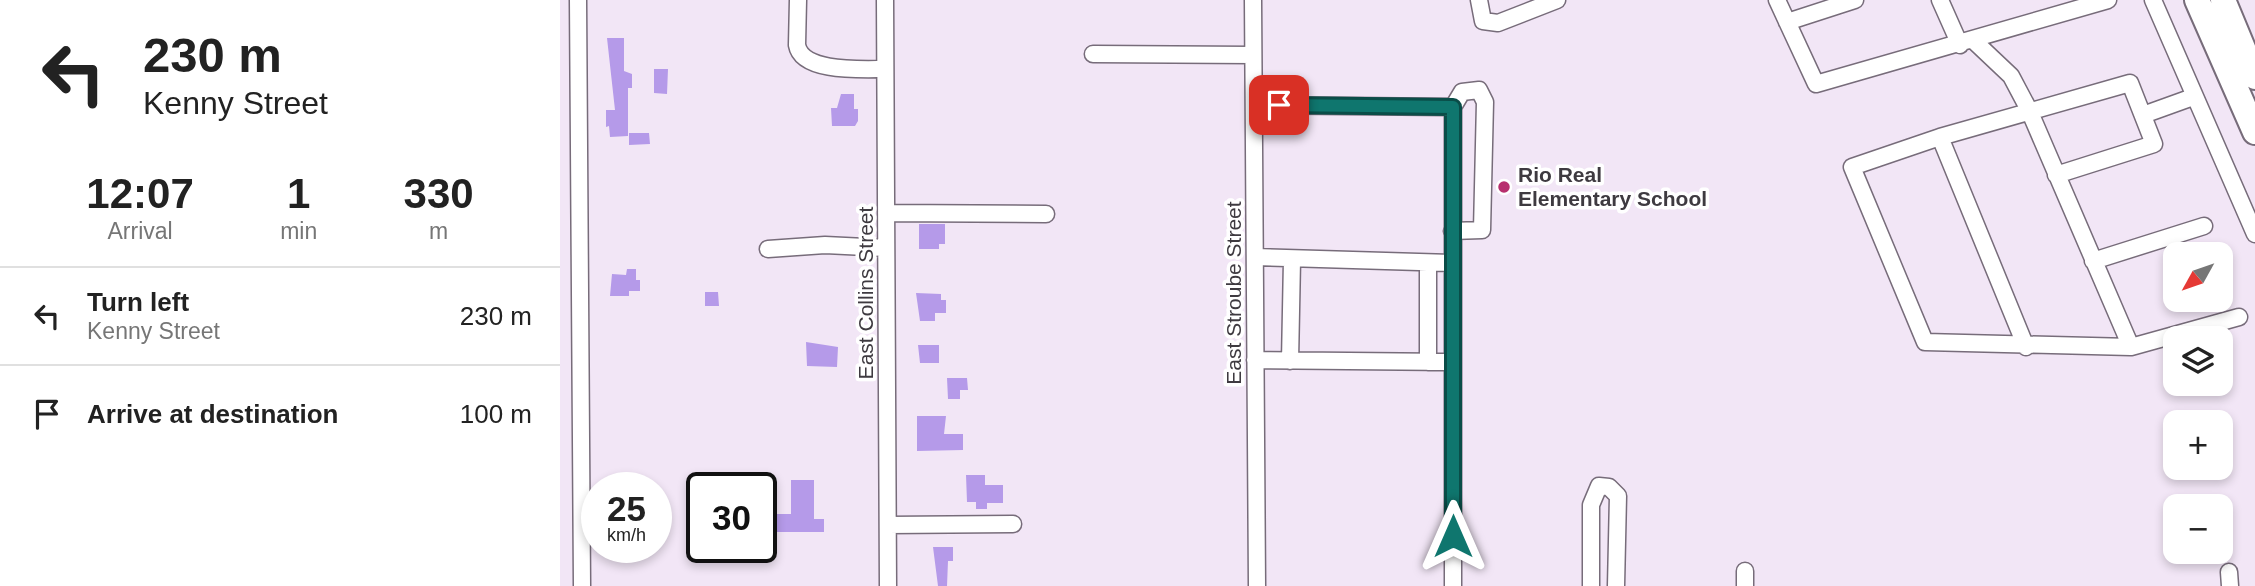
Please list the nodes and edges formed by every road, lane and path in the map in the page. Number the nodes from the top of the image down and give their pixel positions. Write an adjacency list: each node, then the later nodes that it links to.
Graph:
1 (578, 0): 51 (street)
2 (798, 0): 18 (street)
3 (885, 0): 18 (street, East Collins Street)
4 (1253, 0): 17 (street, East Stroube Street)
5 (1479, 0): 6 (street)
6 (1557, 0)
7 (1777, 0): 14 (street)
8 (1855, 0): 14 (street)
9 (1940, 0): 15 (street)
10 (2108, 0): 15 (street)
11 (2153, 0): 20 (street)
12 (2197, 0): 26 (highway)
13 (2223, 0): 19 (highway)
14 (1787, 22): 15 (street)
15 (1967, 43): 23 (street)
16 (1093, 54): 17 (street)
17 (1254, 55): 21 (street, East Stroube Street)
18 (885, 69): 31 (street, East Collins Street)
19 (2255, 77)
20 (2193, 97): 24 (street); 34 (street)
21 (1254, 105): 22 (street); 37 (street, East Stroube Street)
22 (1453, 107): 25 (street); 28 (street)
23 (2029, 110): 24 (street); 27 (street); 29 (street)
24 (2143, 115): 29 (street)
25 (1453, 128): 28 (street); 33 (street)
26 (2255, 132)
27 (1940, 136): 43 (street); 43 (street)
28 (1484, 139): 33 (street)
29 (2056, 175): 39 (street)
30 (1043, 209): 31 (street)
31 (886, 210): 35 (street, East Collins Street)
32 (2204, 226): 39 (street)
33 (1452, 231): 41 (street)
34 (2255, 234)
35 (887, 248): 36 (street); 50 (street, East Collins Street)
36 (768, 249)
37 (1255, 257): 38 (street); 45 (street, East Stroube Street)
38 (1292, 260): 40 (street); 46 (street)
39 (2093, 261): 44 (street)
40 (1428, 263): 41 (street); 47 (street)
41 (1452, 263): 48 (street)
42 (2239, 317): 44 (street)
43 (2026, 347): 44 (street)
44 (2131, 347)
45 (1255, 360): 46 (street); 53 (street, East Stroube Street)
46 (1290, 361): 47 (street)
47 (1428, 362): 48 (street)
48 (1453, 362): 54 (street)
49 (1013, 524): 50 (street)
50 (888, 525): 52 (street, East Collins Street)
51 (582, 586)
52 (888, 586)
53 (1257, 586)
54 (1453, 586)
55 (1591, 586): 56 (street)
56 (1616, 586)

